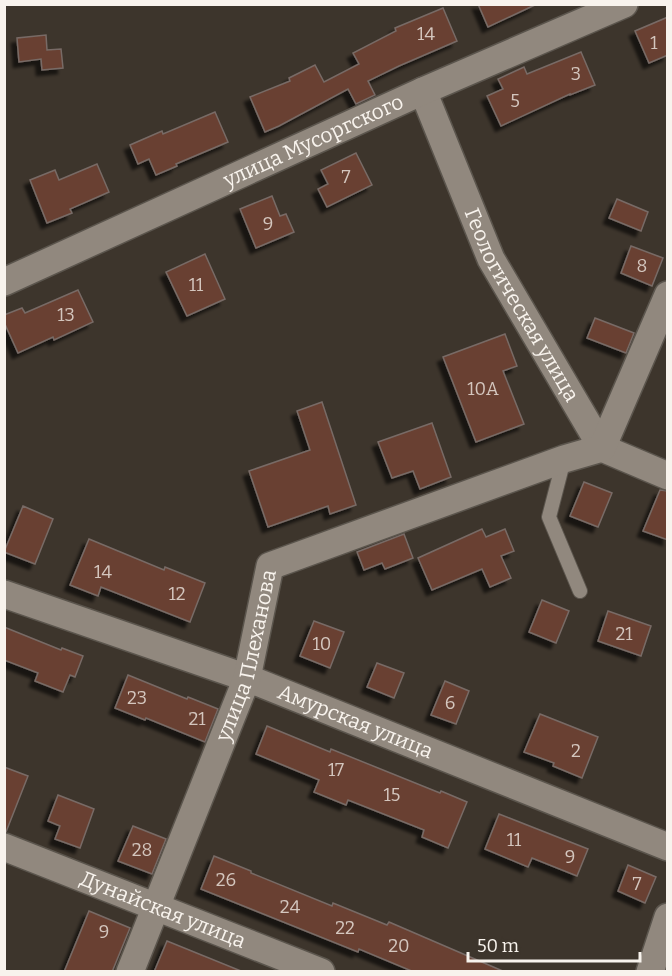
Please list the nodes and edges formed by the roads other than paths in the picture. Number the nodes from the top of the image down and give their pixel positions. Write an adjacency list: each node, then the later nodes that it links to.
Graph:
1 (624, 4): 2 (street, улица Мусоргского)
2 (423, 91): 3 (street, улица Мусоргского); 5 (street, Геологическая улица)
3 (4, 282)
4 (668, 295): 5 (street)
5 (602, 448): 6 (street, улица Плеханова); 7 (street)
6 (564, 459): 8 (lane); 10 (street, улица Плеханова)
7 (668, 476)
8 (580, 591)
9 (4, 594): 10 (street, Амурская улица)
10 (247, 678): 11 (street, Амурская улица); 13 (street, улица Плеханова)
11 (668, 847)
12 (4, 848): 13 (street, Дунайская улица)
13 (157, 907): 15 (street, улица Плеханова); 16 (street, Дунайская улица)
14 (668, 917): 17 (street)
15 (130, 972)
16 (321, 972)
17 (650, 972)

